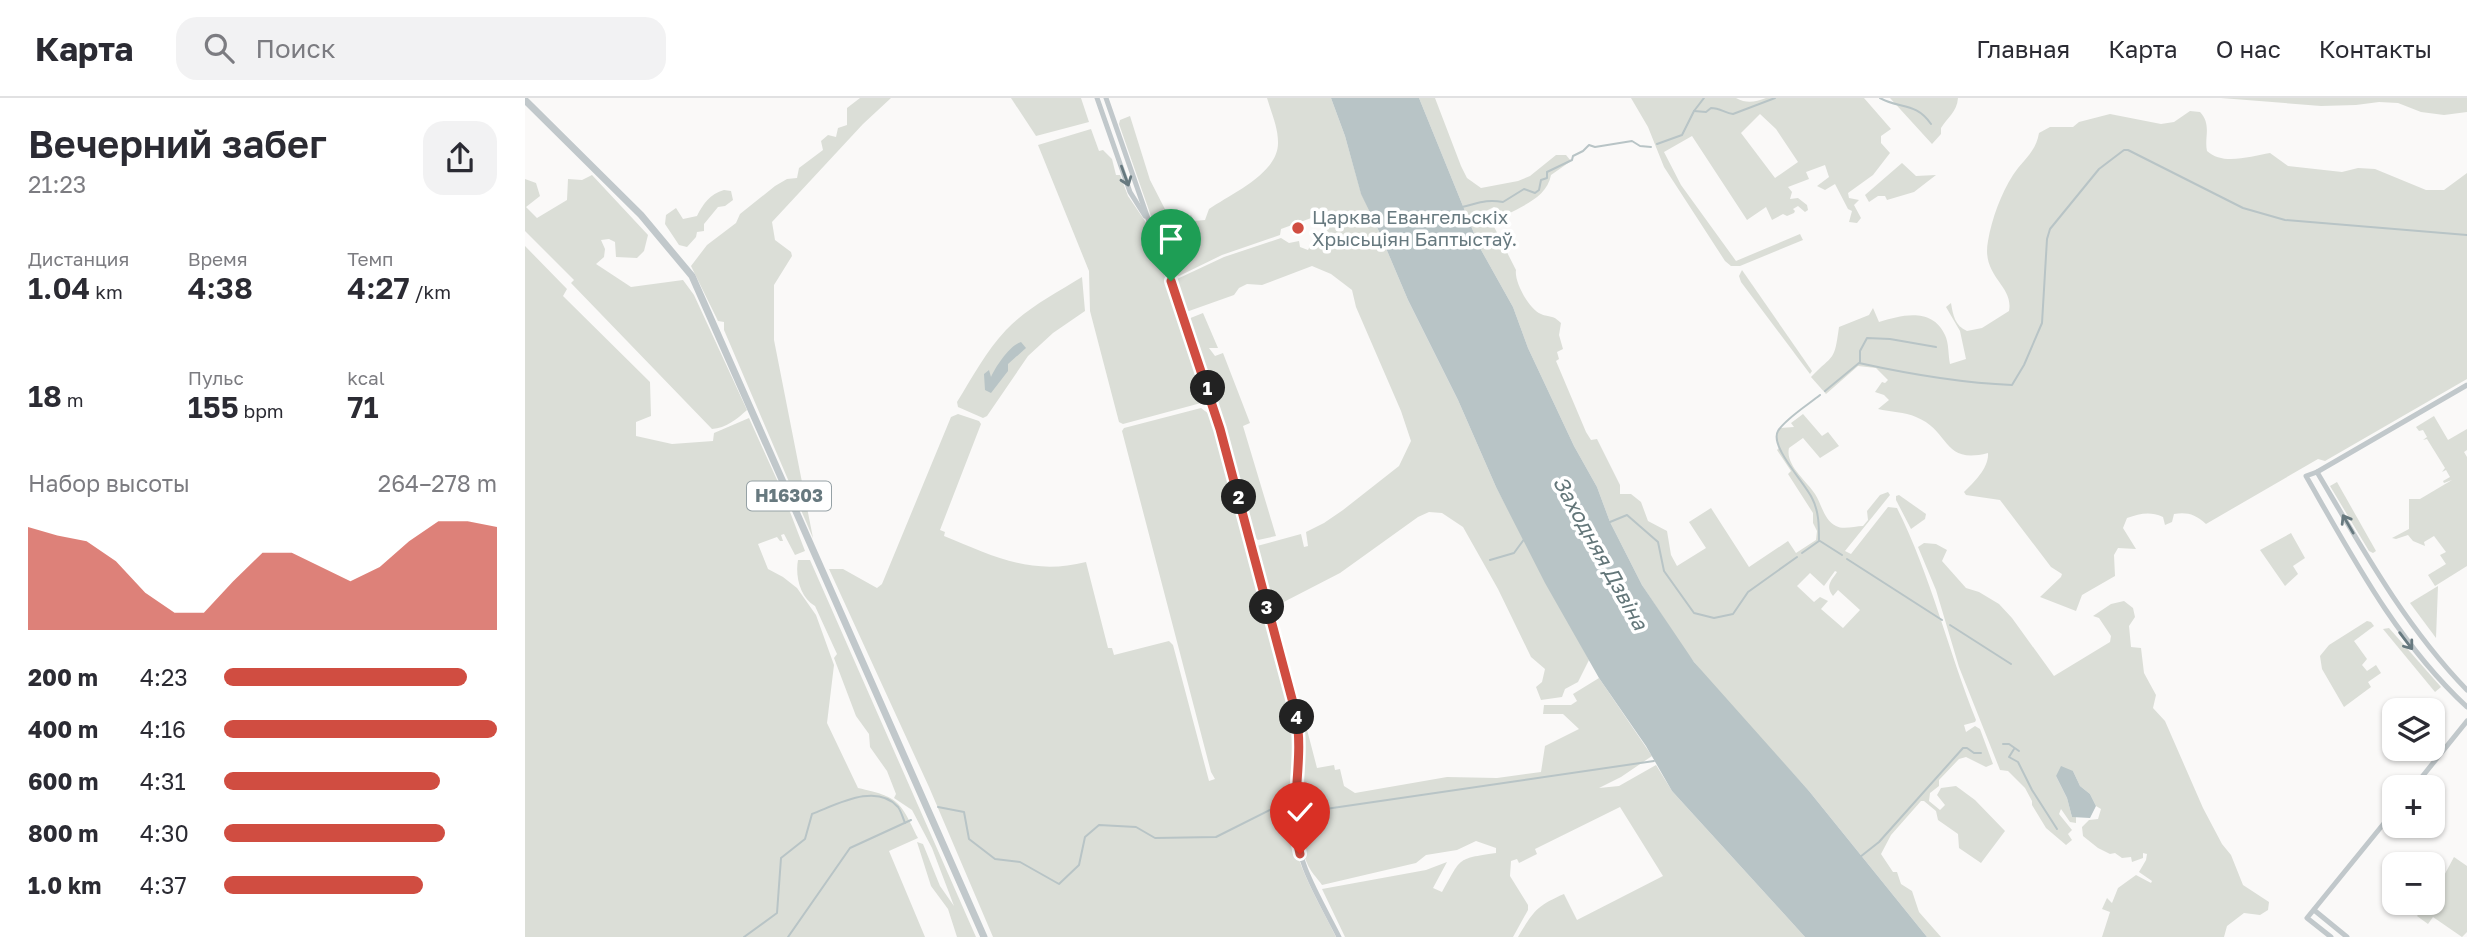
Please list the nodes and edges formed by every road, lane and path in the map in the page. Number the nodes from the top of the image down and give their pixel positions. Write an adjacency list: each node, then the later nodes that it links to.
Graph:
1 (1097, 98): 4 (main road, one-way to 4)
2 (1106, 98): 4 (main road)
3 (525, 100): 15 (main road, Н16303)
4 (1152, 228): 16 (main road)
5 (2467, 385): 6 (main road)
6 (2318, 472): 7 (main road, one-way to 6); 8 (main road)
7 (2379, 577): 8 (main road); 9 (main road)
8 (2369, 584): 10 (main road, one-way to 10)
9 (2467, 690)
10 (2467, 707)
11 (2467, 721): 12 (main road)
12 (2423, 775)
13 (2382, 826): 14 (main road)
14 (2314, 910): 17 (main road); 18 (main road)
15 (984, 937)
16 (1339, 937)
17 (2331, 937)
18 (2347, 937)

